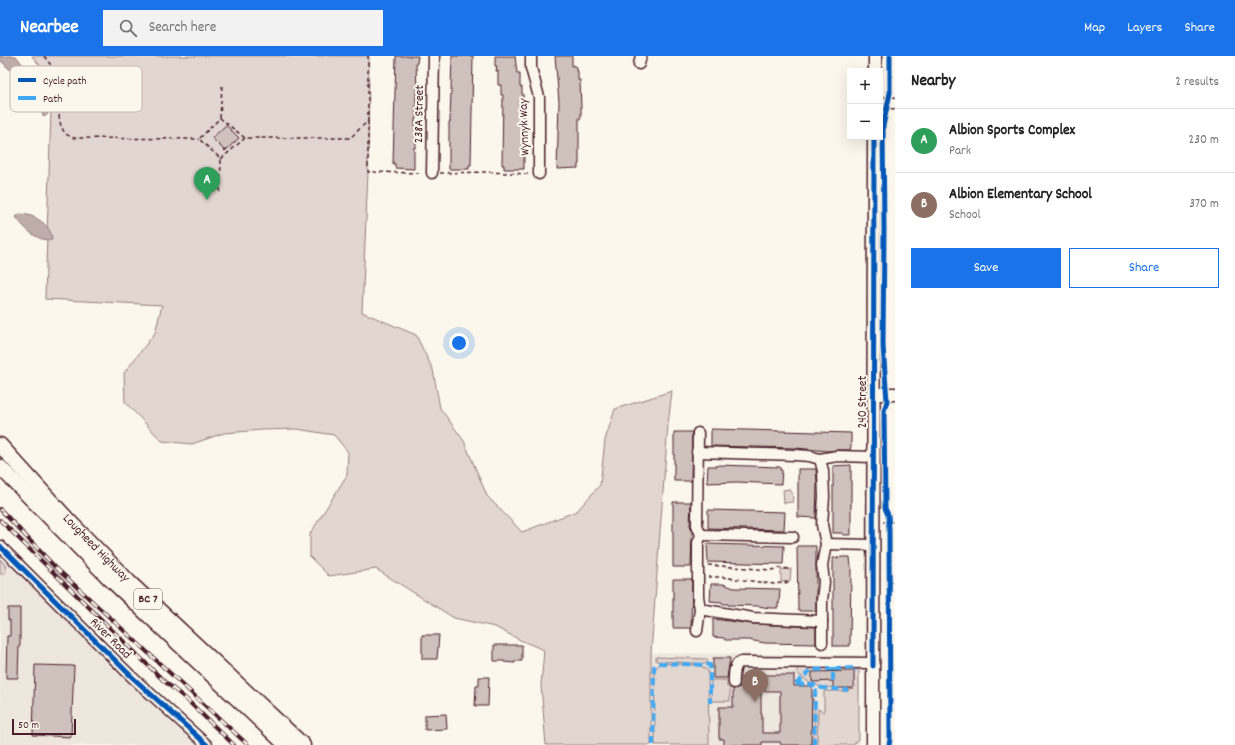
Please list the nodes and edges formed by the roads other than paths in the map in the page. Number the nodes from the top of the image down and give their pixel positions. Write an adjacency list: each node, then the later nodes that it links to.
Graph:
1 (434, 56): 8 (street, 238A Street)
2 (531, 56): 9 (street, Wynnyk Way)
3 (875, 56): 4 (main road)
4 (875, 68)
5 (883, 103): 6 (street)
6 (895, 104)
7 (874, 140): 10 (main road, 240 Street)
8 (432, 173)
9 (539, 174)
10 (874, 394): 11 (main road); 15 (main road, 240 Street)
11 (895, 394)
12 (698, 433): 14 (street)
13 (0, 445): 31 (highway, Lougheed Highway / BC 7)
14 (697, 452): 16 (street); 18 (street)
15 (874, 457): 16 (street); 21 (main road, 240 Street)
16 (820, 459): 20 (street)
17 (0, 467): 30 (highway, Lougheed Highway / BC 7)
18 (701, 535): 19 (street); 23 (street)
19 (793, 537)
20 (826, 544): 21 (street); 24 (street)
21 (874, 545): 27 (main road, 240 Street)
22 (0, 546): 29 (street, River Road)
23 (700, 609): 24 (street); 25 (street)
24 (822, 621): 26 (street)
25 (697, 631)
26 (822, 643)
27 (874, 663): 28 (street); 32 (main road, 240 Street)
28 (734, 683)
29 (207, 745)
30 (286, 745)
31 (303, 745)
32 (873, 745)

